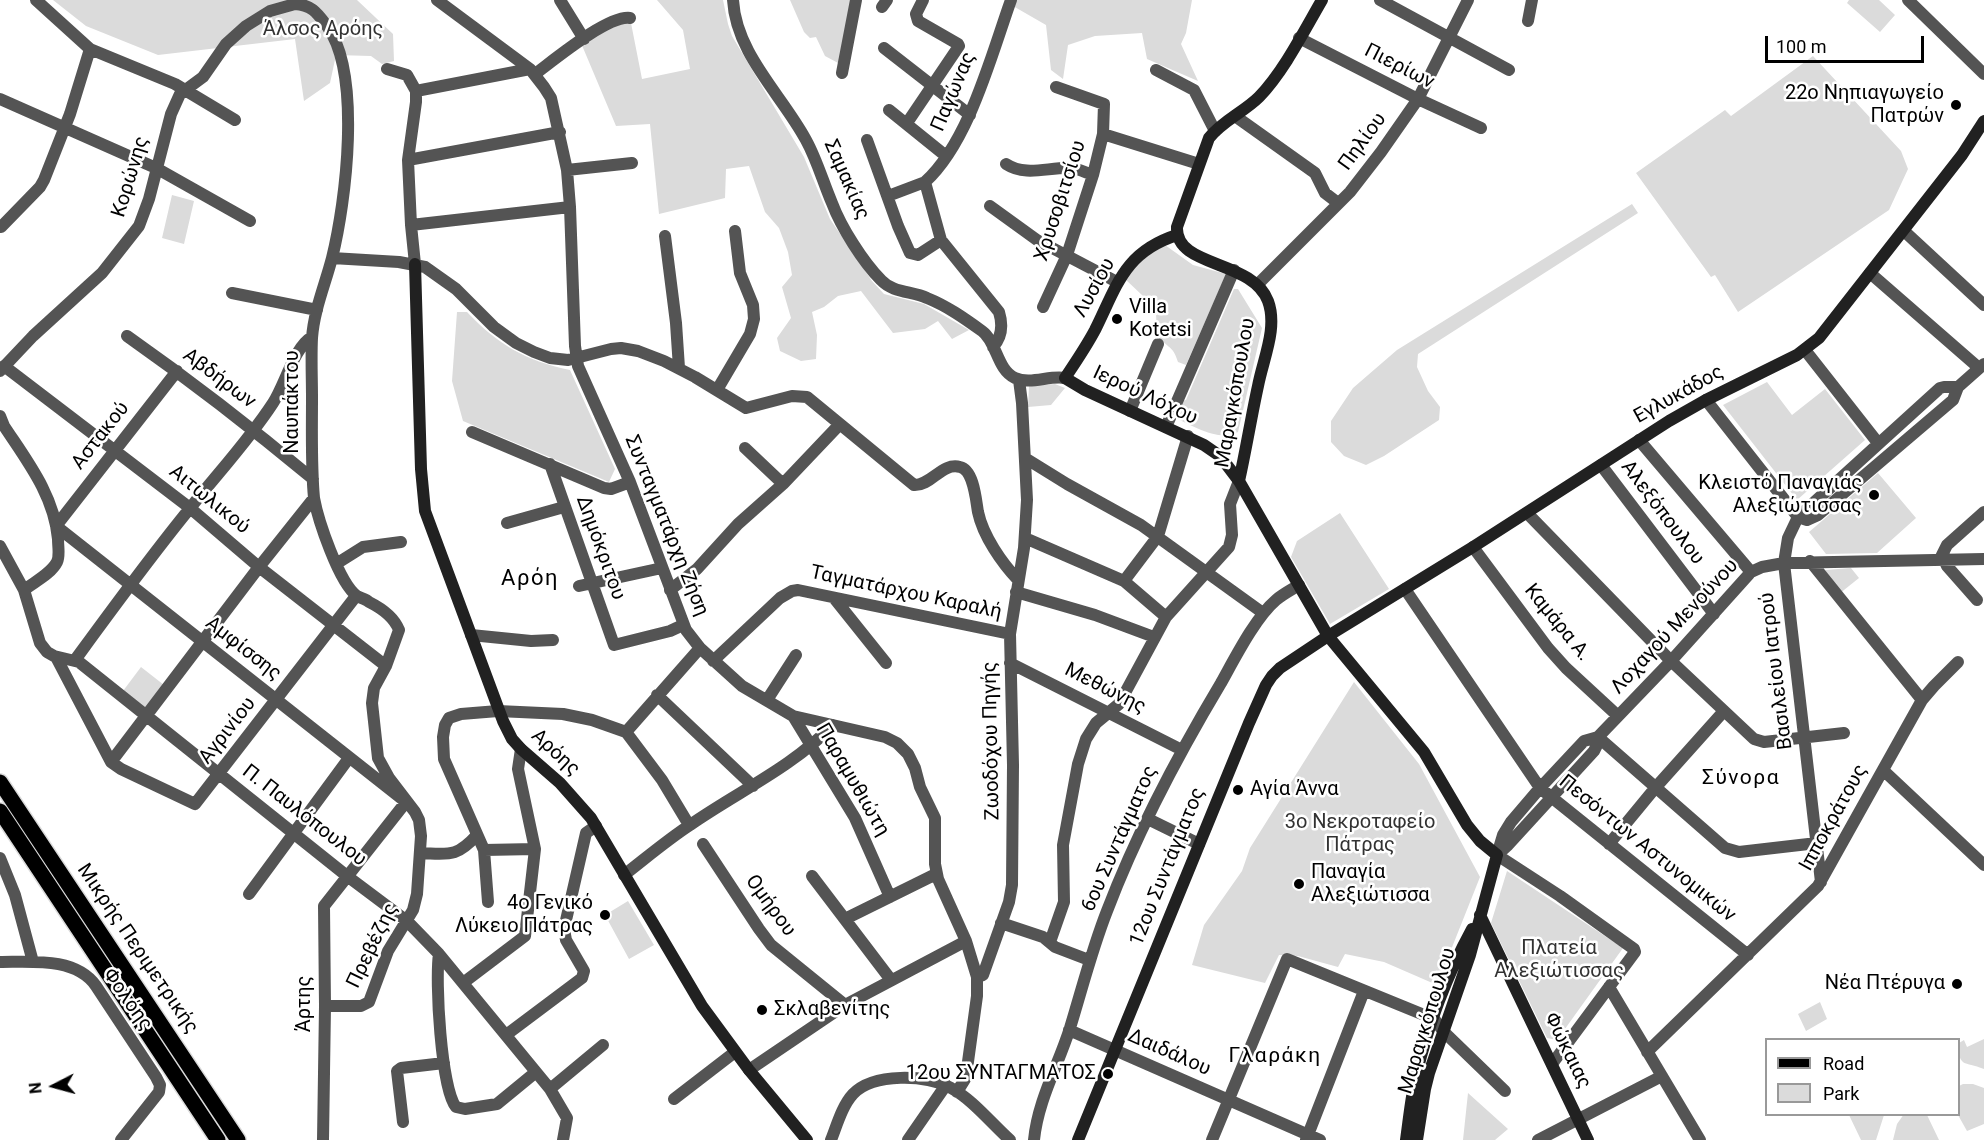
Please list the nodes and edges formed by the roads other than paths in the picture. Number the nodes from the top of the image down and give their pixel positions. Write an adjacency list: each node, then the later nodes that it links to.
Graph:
1 (36, 0): 20 (street)
2 (560, 0): 18 (street)
3 (733, 0): 80 (street, Σαμακίας)
4 (856, 0): 25 (street)
5 (923, 0): 27 (street)
6 (1011, 0): 34 (street, Παγώνας)
7 (1322, 0): 17 (main road)
8 (1380, 0): 16 (street)
9 (1468, 0): 16 (street, Πηλίου)
10 (1532, 0): 15 (street)
11 (1908, 0): 26 (street)
12 (295, 2): 29 (street, Κορώνης); 67 (street, Ναυπάκτου)
13 (442, 2): 24 (street, Συνταγματάρχη Ζήση)
14 (630, 18): 18 (street)
15 (1528, 21)
16 (1448, 37): 23 (street); 32 (street, Πηλίου)
17 (1299, 38): 32 (street, Πιερίων); 35 (main road)
18 (584, 39): 24 (street)
19 (884, 48): 27 (street)
20 (90, 49): 29 (street); 40 (street)
21 (387, 69): 30 (street)
22 (1156, 69): 41 (street)
23 (1509, 70)
24 (532, 72): 30 (street); 42 (street, Συνταγματάρχη Ζήση)
25 (842, 74)
26 (1984, 74)
27 (932, 85): 34 (street); 38 (street)
28 (1056, 87): 43 (street, Χρυσοβιτσίου)
29 (186, 89): 36 (street); 50 (street, Κορώνης)
30 (416, 91): 46 (street)
31 (0, 99): 40 (street)
32 (1418, 99): 39 (street, Πιερίων); 55 (street, Πηλίου)
33 (889, 110): 38 (street)
34 (970, 115): 45 (street, Παγώνας)
35 (1234, 116): 41 (main road); 55 (street)
36 (235, 120)
37 (1984, 121): 62 (main road, Εγλυκάδος)
38 (907, 123): 45 (street)
39 (1481, 128)
40 (65, 129): 50 (street); 60 (street)
41 (1215, 131): 49 (main road)
42 (560, 132): 46 (street); 51 (street, Συνταγματάρχη Ζήση)
43 (1104, 134): 49 (street); 52 (street, Χρυσοβιτσίου)
44 (867, 140): 54 (street)
45 (946, 156): 53 (street, Παγώνας)
46 (408, 160): 59 (street)
47 (632, 163): 51 (street)
48 (1006, 164): 52 (street)
49 (1199, 164): 63 (main road)
50 (156, 168): 58 (street); 85 (street, Κορώνης)
51 (567, 170): 57 (street, Συνταγματάρχη Ζήση)
52 (1093, 175): 66 (street, Χρυσοβιτσίου)
53 (925, 182): 54 (street); 65 (street)
54 (888, 196): 65 (street)
55 (1338, 203): 72 (street, Πηλίου)
56 (990, 206): 66 (street)
57 (570, 207): 59 (street); 82 (street, Συνταγματάρχη Ζήση)
58 (250, 221)
59 (411, 225): 68 (street)
60 (1, 227)
61 (735, 231): 90 (street)
62 (1904, 231): 70 (main road, Εγλυκάδος); 74 (street)
63 (1177, 235): 69 (main road); 71 (main road, Λυσίου)
64 (665, 236): 84 (street)
65 (941, 240): 80 (street)
66 (1067, 255): 71 (street); 75 (street, Χρυσοβιτσίου)
67 (332, 258): 68 (street); 76 (street, Ναυπάκτου)
68 (415, 264): 82 (street); 150 (main road, Αρόης)
69 (1234, 270): 72 (main road); 95 (street)
70 (1870, 273): 81 (main road, Εγλυκάδος); 83 (street)
71 (1118, 282): 87 (main road, Λυσίου)
72 (1258, 284): 107 (main road, Μαραγκόπουλου)
73 (232, 293): 76 (street)
74 (1984, 305)
75 (1043, 307)
76 (317, 310): 78 (street, Ναυπάκτου)
77 (127, 336): 86 (street, Αβδήρων)
78 (312, 338): 96 (street); 106 (street, Ναυπάκτου)
79 (1158, 344): 92 (street)
80 (993, 347): 88 (street, Σαμακίας)
81 (1805, 350): 91 (main road, Εγλυκάδος); 100 (street)
82 (576, 358): 84 (street); 108 (street, Συνταγματάρχη Ζήση)
83 (1982, 366): 89 (street)
84 (679, 368): 90 (street)
85 (2, 369): 102 (street, Αιτωλικού)
86 (177, 370): 96 (street, Αβδήρων); 102 (street, Αστακού)
87 (1065, 378): 88 (street, Ιερού Λόχου); 92 (main road, Ιερού Λόχου)
88 (1019, 380): 103 (street, Ζωοδόχου Πηγής)
89 (1959, 387): 100 (street); 115 (street)
90 (717, 390): 94 (street)
91 (1706, 400): 99 (main road, Εγλυκάδος); 115 (street)
92 (1130, 411): 95 (main road, Ιερού Λόχου)
93 (0, 416): 117 (street)
94 (840, 424): 109 (street); 137 (street)
95 (1166, 427): 98 (main road, Ιερού Λόχου)
96 (254, 430): 106 (street, Αβδήρων); 112 (street)
97 (472, 432): 104 (street)
98 (1188, 436): 107 (main road, Ιερού Λόχου); 118 (street)
99 (1639, 440): 105 (main road, Εγλυκάδος); 131 (street)
100 (1878, 443): 115 (street)
101 (745, 448): 109 (street)
102 (115, 450): 112 (street, Αιτωλικού); 117 (street, Αστακού)
103 (1025, 458): 118 (street); 119 (street, Ζωοδόχου Πηγής)
104 (550, 464): 108 (street); 111 (street, Δημόκριτου)
105 (1601, 465): 113 (main road, Εγλυκάδος); 145 (street, Αλεξόπουλου)
106 (313, 479): 110 (street, Ναυπάκτου)
107 (1239, 481): 130 (street); 135 (main road, Μαραγκόπουλου)
108 (630, 482): 129 (street, Συνταγματάρχη Ζήση)
109 (783, 484): 140 (street)
110 (315, 498): 127 (street, Ναυπάκτου); 128 (street)
111 (564, 507): 116 (street); 133 (street, Δημόκριτου)
112 (190, 508): 128 (street, Αιτωλικού); 134 (street)
113 (1527, 513): 122 (main road, Εγλυκάδος); 160 (street)
114 (1984, 513): 124 (street)
115 (1798, 517): 126 (street, Βασιλείου Ιατρού)
116 (507, 524)
117 (56, 526): 134 (street, Αμφίσσης); 139 (street)
118 (1158, 536): 130 (street); 132 (street)
119 (1025, 538): 132 (street); 137 (street, Ζωοδόχου Πηγής)
120 (401, 542): 127 (street)
121 (0, 546): 139 (street)
122 (1473, 547): 138 (main road, Εγλυκάδος); 173 (street, Καμάρα Α.)
123 (1984, 559): 124 (street, Λοχαγού Μενούνου)
124 (1943, 560): 125 (street, Λοχαγού Μενούνου); 143 (street)
125 (1810, 561): 126 (street, Λοχαγού Μενούνου); 168 (street)
126 (1784, 562): 131 (street, Λοχαγού Μενούνου); 179 (street, Βασιλείου Ιατρού)
127 (336, 564): 141 (street, Ναυπάκτου)
128 (259, 567): 147 (street, Αιτωλικού); 154 (street)
129 (662, 568): 133 (street); 140 (street, Συνταγματάρχη Ζήση)
130 (1208, 572): 144 (street); 146 (street)
131 (1751, 572): 145 (street, Λοχαγού Μενούνου)
132 (1124, 581): 146 (street)
133 (593, 582): 136 (street); 148 (street, Δημόκριτου)
134 (131, 584): 154 (street, Αμφίσσης); 158 (street)
135 (1299, 585): 144 (street, 6ου Συντάγματος); 151 (main road, Μαραγκόπουλου)
136 (579, 586)
137 (1017, 586): 149 (street, Ζωοδόχου Πηγής); 152 (street)
138 (1405, 589): 151 (main road, Εγλυκάδος); 189 (street, Πεσόντων Αστυνομικών)
139 (24, 590): 157 (street)
140 (670, 590): 148 (street, Συνταγματάρχη Ζήση)
141 (356, 596): 147 (street, Αγρινίου); 164 (street, Πρεβέζης)
142 (834, 598): 149 (street, Ταγματάρχου Καραλή); 159 (street, Ταγματάρχου Καραλή); 162 (street)
143 (1977, 600)
144 (1263, 613): 182 (street, 6ου Συντάγματος)
145 (1714, 614): 160 (street, Λοχαγού Μενούνου)
146 (1166, 617): 152 (street)
147 (334, 625): 164 (street, Αιτωλικού); 166 (street, Αγρινίου)
148 (683, 625): 155 (street, Συνταγματάρχη Ζήση)
149 (1010, 634): 163 (street, Ζωοδόχου Πηγής)
150 (471, 635): 153 (street); 169 (main road, Αρόης)
151 (1328, 636): 201 (main road, 12ου Συντάγματος); 206 (main road, Μαραγκόπουλου)
152 (1154, 637): 171 (street)
153 (553, 640)
154 (203, 642): 166 (street, Αμφίσσης); 174 (street)
155 (700, 648): 159 (street, Συνταγματάρχη Ζήση); 165 (street)
156 (796, 655): 167 (street)
157 (56, 657): 158 (street, Π. Παυλόπουλου); 184 (street)
158 (75, 660): 174 (street, Π. Παυλόπουλου)
159 (713, 661): 167 (street, Συνταγματάρχη Ζήση)
160 (1671, 661): 170 (street); 173 (street, Λοχαγού Μενούνου)
161 (1958, 662): 168 (street, Ιπποκράτους)
162 (886, 663)
163 (1010, 663): 171 (street, Μεθώνης); 220 (street, Ζωοδόχου Πηγής)
164 (386, 666): 192 (street, Πρεβέζης)
165 (657, 695): 176 (street); 188 (street)
166 (277, 700): 183 (street, Αμφίσσης); 186 (street, Αγρινίου)
167 (767, 700): 172 (street, Συνταγματάρχη Ζήση)
168 (1922, 700): 185 (street, Ιπποκράτους)
169 (498, 711): 176 (street); 181 (main road, Αρόης); 198 (street)
170 (1724, 711): 179 (street); 190 (street)
171 (1110, 714): 182 (street, Μεθώνης); 222 (street)
172 (793, 716): 175 (street, Συνταγματάρχη Ζήση); 180 (street, Παραμυθιώτη)
173 (1618, 716): 178 (street, Λοχαγού Μενούνου)
174 (147, 717): 184 (street); 186 (street, Π. Παυλόπουλου)
175 (833, 725): 180 (street); 209 (street, Συνταγματάρχη Ζήση)
176 (626, 732): 195 (street)
177 (1844, 733): 179 (street)
178 (1598, 737): 189 (street); 190 (street); 191 (street, Λοχαγού Μενούνου)
179 (1804, 737): 199 (street, Βασιλείου Ιατρού)
180 (810, 747): 188 (street); 215 (street, Παραμυθιώτη)
181 (520, 749): 196 (main road, Αρόης); 203 (street)
182 (1182, 750): 194 (street, 6ου Συντάγματος)
183 (349, 758): 192 (street, Αμφίσσης); 197 (street)
184 (113, 764): 186 (street, Αγρινίου)
185 (1883, 770): 208 (street); 213 (street, Ιπποκράτους)
186 (219, 774): 197 (street, Π. Παυλόπουλου)
187 (0, 782): 258 (main road, Μικρής Περιμετρικής)
188 (753, 786): 195 (street)
189 (1540, 788): 191 (street, Πεσόντων Αστυνομικών); 206 (street)
190 (1656, 788): 199 (street); 202 (street)
191 (1552, 797): 202 (street, Πεσόντων Αστυνομικών); 206 (street, Λοχαγού Μενούνου)
192 (406, 802): 205 (street, Πρεβέζης); 211 (street, Άρτης)
193 (0, 812): 257 (main road, Μικρής Περιμετρικής)
194 (1148, 819): 201 (street); 225 (street, 6ου Συντάγματος)
195 (689, 825): 210 (street)
196 (596, 826): 210 (main road, Αρόης); 238 (street)
197 (294, 833): 211 (street, Π. Παυλόπουλου); 214 (street)
198 (477, 835): 204 (street); 205 (street)
199 (1817, 843): 213 (street, Βασιλείου Ιατρού)
200 (703, 844): 233 (street, Ομήρου)
201 (1199, 844): 240 (main road, 12ου Συντάγματος)
202 (1610, 844): 224 (street, Πεσόντων Αστυνομικών)
203 (535, 849): 204 (street); 230 (street)
204 (484, 850): 216 (street)
205 (420, 853): 219 (street, Πρεβέζης)
206 (1497, 855): 217 (main road, Μαραγκόπουλου); 231 (street)
207 (0, 858): 227 (street)
208 (1984, 865)
209 (936, 874): 215 (street); 221 (street, Συνταγματάρχη Ζήση)
210 (624, 875): 241 (main road, Αρόης)
211 (347, 876): 219 (street, Π. Παυλόπουλου); 234 (street, Άρτης)
212 (812, 876): 218 (street)
213 (1821, 882): 224 (street, Ιπποκράτους)
214 (249, 894)
215 (890, 897): 218 (street)
216 (488, 902)
217 (1480, 915): 235 (main road, Μαραγκόπουλου); 237 (main road, Μαραγκόπουλου); 244 (main road, Φώκαιας)
218 (845, 919): 229 (street)
219 (407, 921): 223 (street, Π. Παυλόπουλου); 234 (street, Πρεβέζης)
220 (1001, 923): 222 (street); 228 (street, Ζωοδόχου Πηγής)
221 (966, 941): 228 (street, Συνταγματάρχη Ζήση); 229 (street)
222 (1050, 942): 225 (street)
223 (439, 954): 230 (street, Π. Παυλόπουλου); 243 (street)
224 (1748, 955): 242 (street, Ιπποκράτους)
225 (1089, 960): 236 (street, 6ου Συντάγματος)
226 (0, 962): 227 (street, Φολόης)
227 (33, 962): 256 (street, Φολόης)
228 (977, 977): 249 (street, Ζωοδόχου Πηγής)
229 (891, 980): 233 (street)
230 (463, 983): 238 (street, Π. Παυλόπουλου)
231 (1609, 987): 242 (street); 244 (street)
232 (1364, 991): 235 (street); 252 (street); 255 (street)
233 (845, 1005): 245 (street)
234 (325, 1006): 259 (street, Άρτης)
235 (1434, 1019): 237 (street); 268 (main road, Μαραγκόπουλου)
236 (1069, 1030): 240 (street, Δαιδάλου); 265 (street, 6ου Συντάγματος)
237 (1444, 1032): 250 (street); 269 (main road, Μαραγκόπουλου)
238 (506, 1035): 246 (street, Π. Παυλόπουλου)
239 (603, 1045): 248 (street)
240 (1114, 1050): 252 (street, Δαιδάλου); 266 (main road, 12ου Συντάγματος)
241 (735, 1052): 245 (main road, Αρόης); 251 (street)
242 (1647, 1052): 247 (street)
243 (444, 1063): 246 (street); 254 (street)
244 (1551, 1064): 253 (main road, Φώκαιας)
245 (749, 1070): 261 (main road, Αρόης)
246 (536, 1072): 248 (street, Π. Παυλόπουλου)
247 (1662, 1076): 253 (street); 272 (street)
248 (550, 1089): 260 (street, Π. Παυλόπουλου)
249 (951, 1089): 262 (street); 263 (street, Ζωοδόχου Πηγής); 264 (street)
250 (1505, 1091)
251 (674, 1098)
252 (1228, 1101): 255 (street, Δαιδάλου); 267 (street)
253 (1578, 1120): 270 (street); 271 (main road, Φώκαιας)
254 (403, 1122)
255 (1311, 1138)
256 (121, 1140)
257 (218, 1140)
258 (238, 1140)
259 (323, 1140)
260 (563, 1140)
261 (807, 1140)
262 (831, 1140)
263 (908, 1140)
264 (1010, 1140)
265 (1034, 1140)
266 (1078, 1140)
267 (1212, 1140)
268 (1406, 1140)
269 (1417, 1140)
270 (1538, 1140)
271 (1588, 1140)
272 (1700, 1140)

